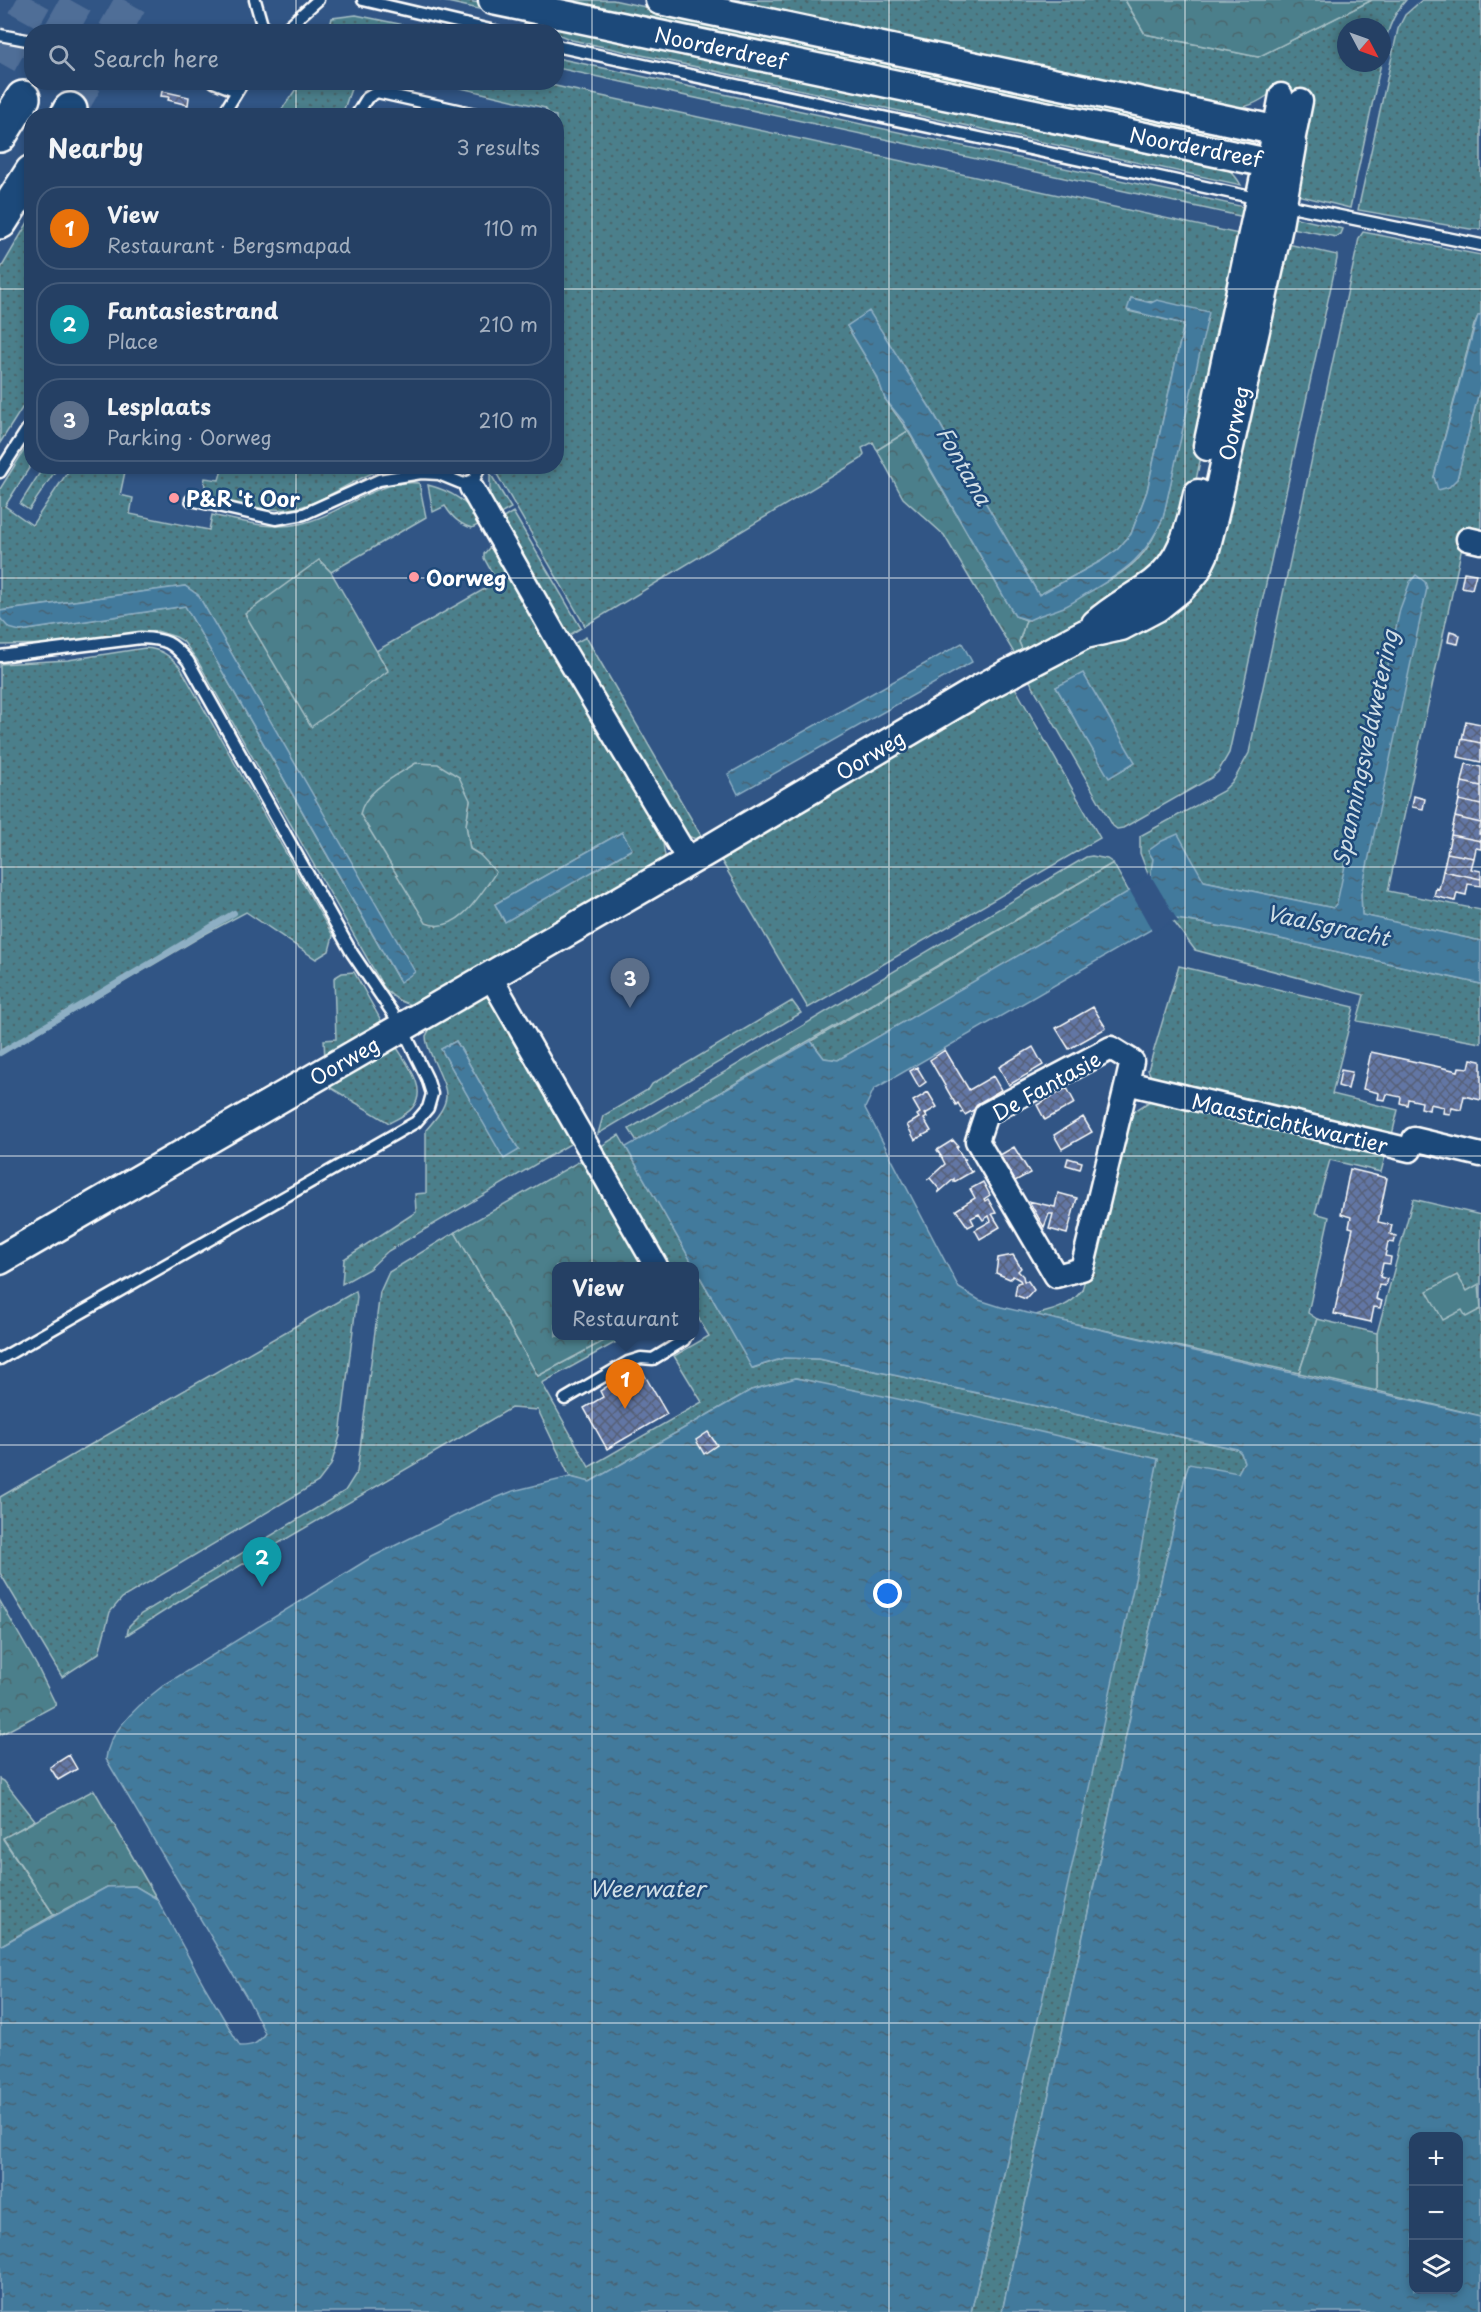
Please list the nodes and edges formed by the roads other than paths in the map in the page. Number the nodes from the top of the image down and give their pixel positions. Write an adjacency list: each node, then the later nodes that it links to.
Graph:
1 (255, 0): 6 (lane)
2 (318, 0): 7 (lane)
3 (363, 0): 8 (lane)
4 (494, 0): 20 (street, Noorderdreef)
5 (660, 0): 19 (street, Noorderdreef)
6 (262, 24)
7 (291, 24)
8 (465, 24)
9 (0, 35): 10 (lane, bridge)
10 (24, 40)
11 (564, 48): 22 (lane)
12 (238, 90): 15 (lane)
13 (22, 98): 18 (highway)
14 (1291, 98): 19 (street)
15 (227, 108)
16 (361, 108): 17 (lane)
17 (448, 108)
18 (0, 135)
19 (1283, 138): 20 (street, Oorweg); 22 (street, Oorweg)
20 (1268, 163): 22 (street, Oorweg)
21 (24, 184): 23 (highway)
22 (1271, 202): 24 (lane); 31 (street, Oorweg)
23 (0, 222)
24 (1481, 245)
25 (24, 434): 26 (lane)
26 (0, 471)
27 (477, 474): 28 (lane)
28 (471, 487): 29 (lane); 31 (street)
29 (191, 500)
30 (0, 656): 33 (lane)
31 (688, 861): 32 (street, Oorweg)
32 (490, 976): 33 (street, Oorweg); 37 (street)
33 (402, 1027): 36 (street, Oorweg); 39 (lane)
34 (1127, 1083): 34 (street, De Fantasie); 35 (street, Maastrichtkwartier)
35 (1481, 1155)
36 (0, 1260)
37 (654, 1262)
38 (684, 1340): 40 (lane)
39 (0, 1359)
40 (565, 1400)

